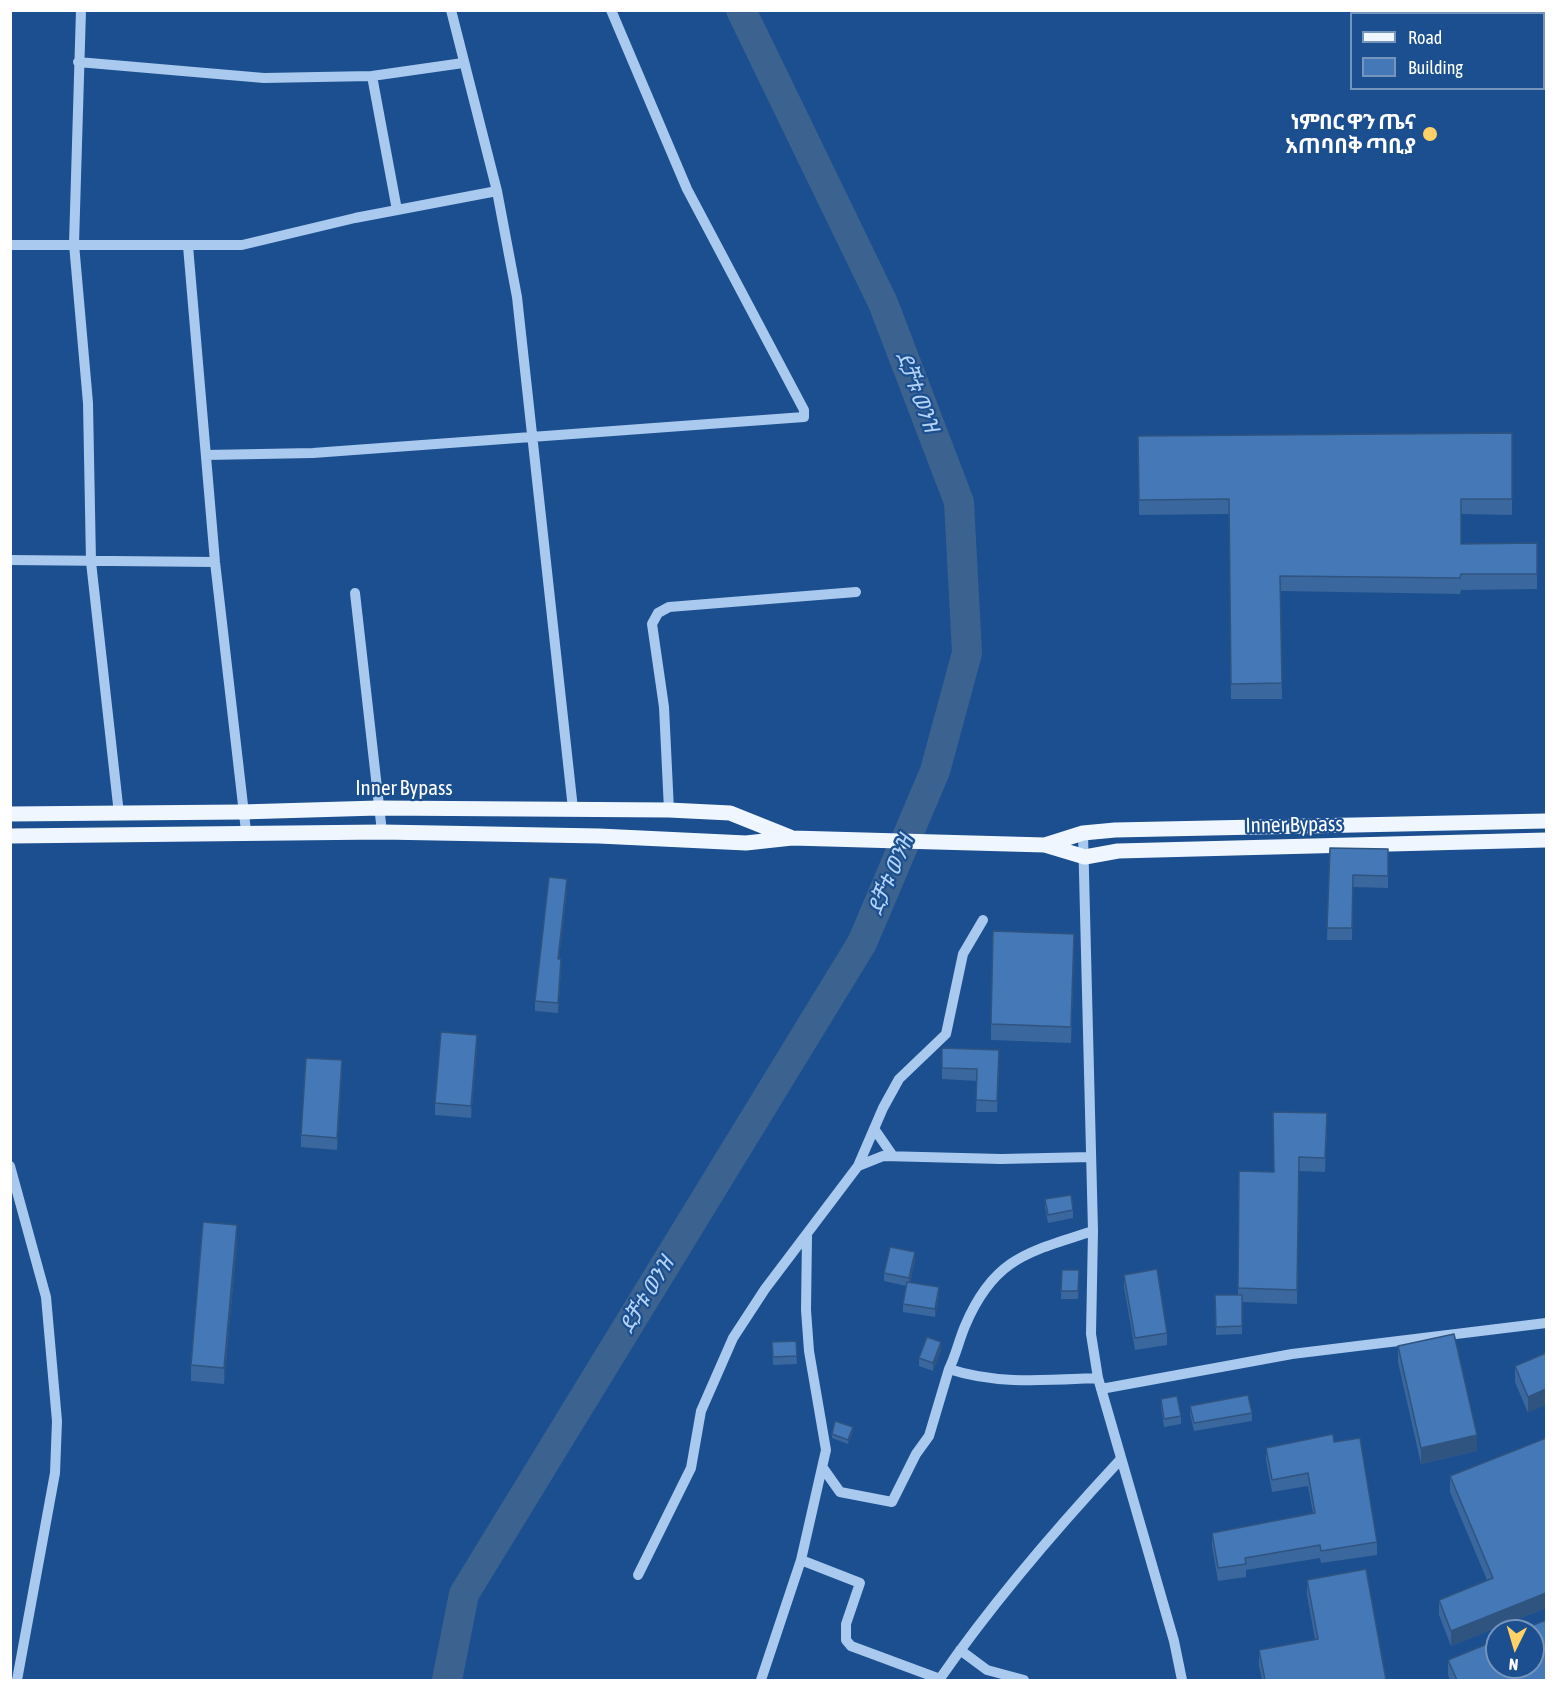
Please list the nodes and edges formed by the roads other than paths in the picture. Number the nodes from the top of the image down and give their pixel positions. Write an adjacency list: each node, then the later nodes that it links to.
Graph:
1 (81, 10): 4 (street)
2 (451, 10): 5 (street)
3 (611, 10): 12 (street)
4 (78, 62): 6 (street); 9 (street)
5 (463, 63): 6 (street); 7 (street)
6 (372, 76): 8 (street)
7 (497, 191): 8 (street); 12 (street)
8 (397, 210): 11 (street)
9 (74, 244): 10 (street); 11 (street); 15 (street)
10 (10, 245)
11 (188, 246): 13 (street)
12 (533, 437): 13 (street); 20 (street)
13 (206, 455): 16 (street)
14 (10, 560): 15 (street)
15 (91, 562): 16 (street); 24 (street)
16 (215, 562): 22 (street)
17 (855, 592): 21 (street)
18 (355, 593): 19 (street)
19 (378, 808): 20 (main road, Inner Bypass); 22 (main road, Inner Bypass); 27 (street)
20 (573, 809): 21 (main road, Inner Bypass)
21 (669, 810): 30 (main road, Inner Bypass)
22 (241, 812): 24 (main road, Inner Bypass); 26 (street)
23 (10, 814): 24 (main road, Inner Bypass)
24 (119, 814)
25 (1546, 821): 28 (main road, Inner Bypass)
26 (246, 831): 27 (main road, Inner Bypass); 29 (main road, Inner Bypass)
27 (382, 832): 30 (main road, Inner Bypass)
28 (1083, 833): 32 (main road, Inner Bypass); 33 (street)
29 (10, 836)
30 (792, 838): 32 (main road, Inner Bypass)
31 (1546, 840): 33 (main road, Inner Bypass)
32 (1045, 845): 33 (main road, Inner Bypass)
33 (1085, 857): 37 (street)
34 (982, 920): 35 (street)
35 (875, 1130): 36 (street); 39 (street)
36 (893, 1156): 37 (street); 39 (street)
37 (1091, 1157): 40 (street)
38 (10, 1166): 50 (street)
39 (858, 1166): 41 (street)
40 (1093, 1231): 43 (street); 44 (street)
41 (807, 1235): 46 (street); 48 (street)
42 (1546, 1323): 44 (street)
43 (949, 1369): 44 (street); 46 (street)
44 (1100, 1383): 45 (street)
45 (1120, 1460): 49 (street); 54 (street)
46 (823, 1468): 47 (street)
47 (801, 1560): 51 (street); 52 (street)
48 (638, 1575)
49 (960, 1650): 52 (street); 53 (street)
50 (17, 1680)
51 (761, 1680)
52 (939, 1680)
53 (1024, 1680)
54 (1182, 1680)

